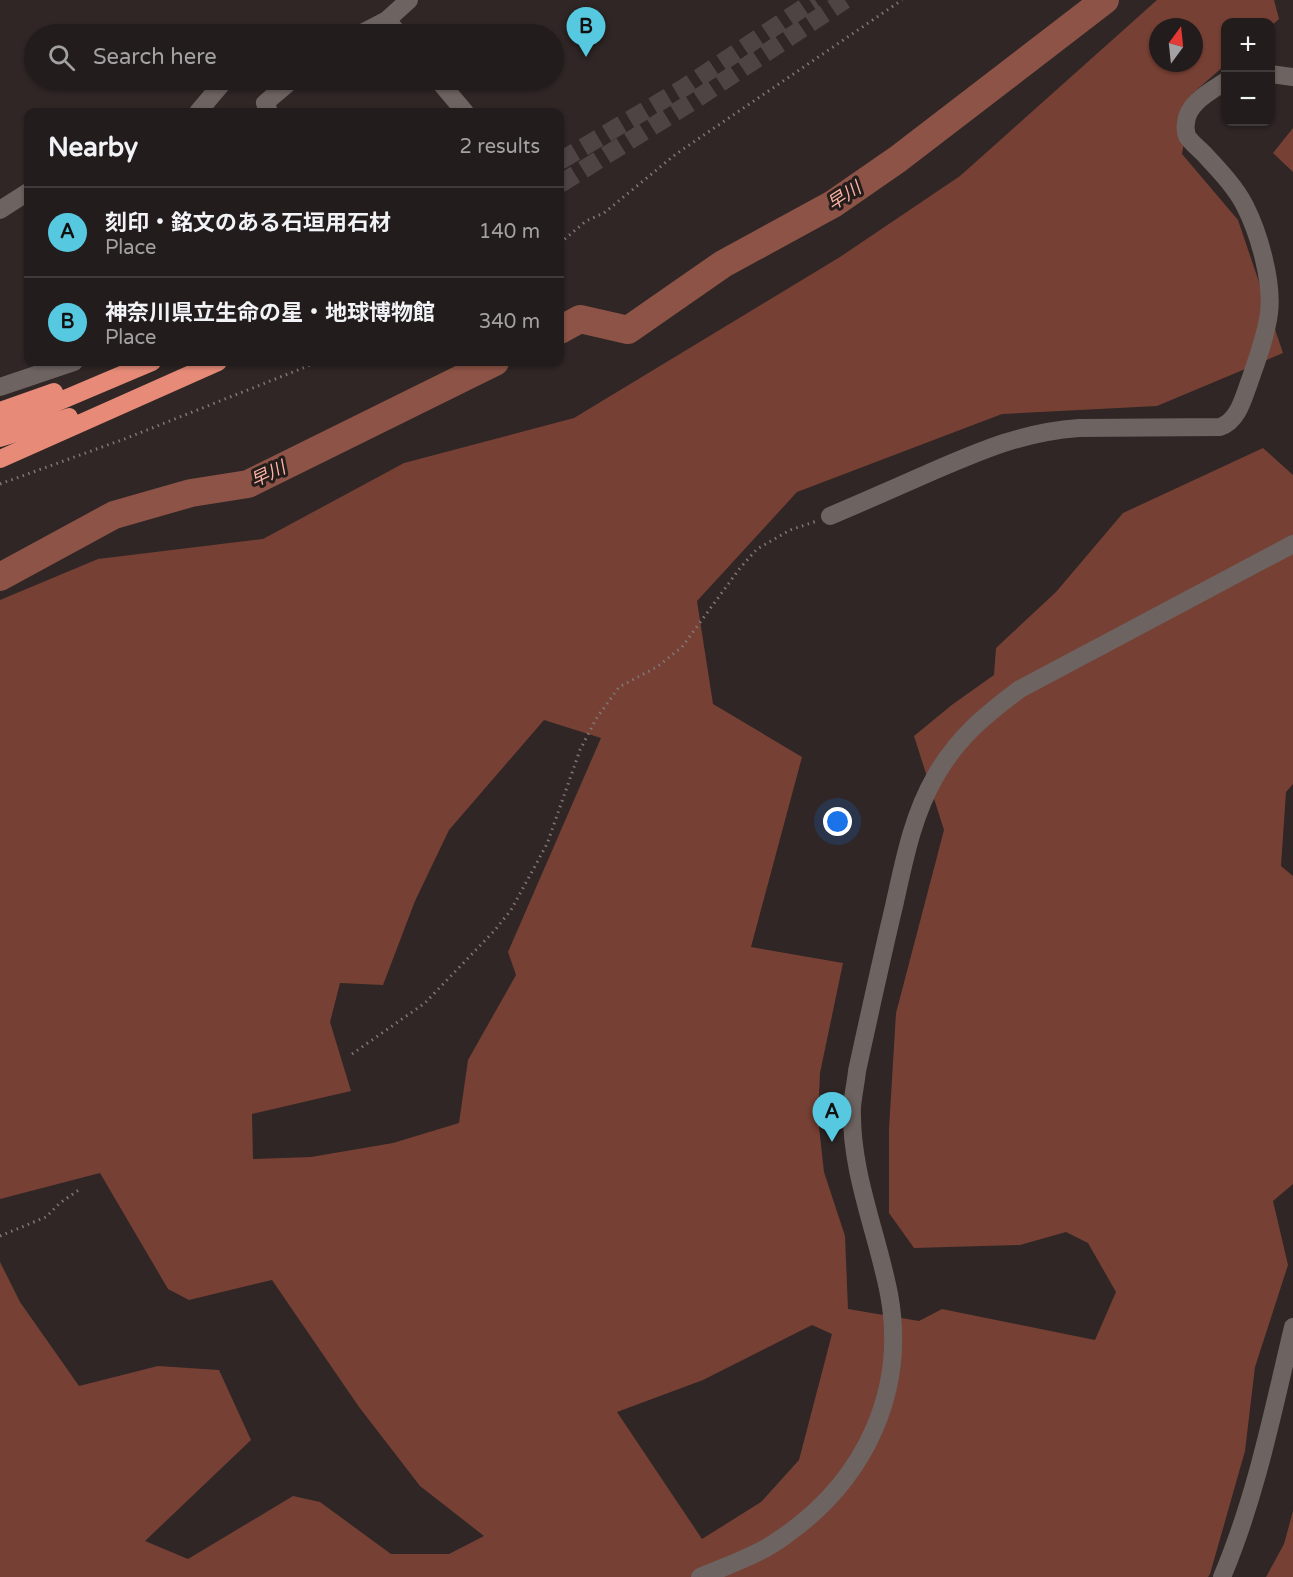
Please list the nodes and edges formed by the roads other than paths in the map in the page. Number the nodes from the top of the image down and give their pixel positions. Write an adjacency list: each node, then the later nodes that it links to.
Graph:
1 (409, 0): 2 (street)
2 (387, 20): 3 (street); 4 (street)
3 (379, 24)
4 (390, 24)
5 (1275, 75): 6 (street)
6 (1293, 77)
7 (1221, 85): 26 (street)
8 (217, 90): 11 (street)
9 (280, 90): 12 (street)
10 (446, 90): 13 (street)
11 (201, 108)
12 (267, 108)
13 (462, 108)
14 (24, 195): 15 (street)
15 (0, 210)
16 (62, 366): 21 (street)
17 (139, 366): 22 (highway)
18 (142, 366): 23 (highway)
19 (206, 366): 24 (highway)
20 (208, 366): 25 (highway)
21 (0, 387)
22 (0, 411)
23 (0, 430)
24 (0, 438)
25 (0, 459)
26 (830, 516)
27 (1293, 544): 29 (street)
28 (1293, 1327): 30 (street)
29 (700, 1577)
30 (1222, 1577)

